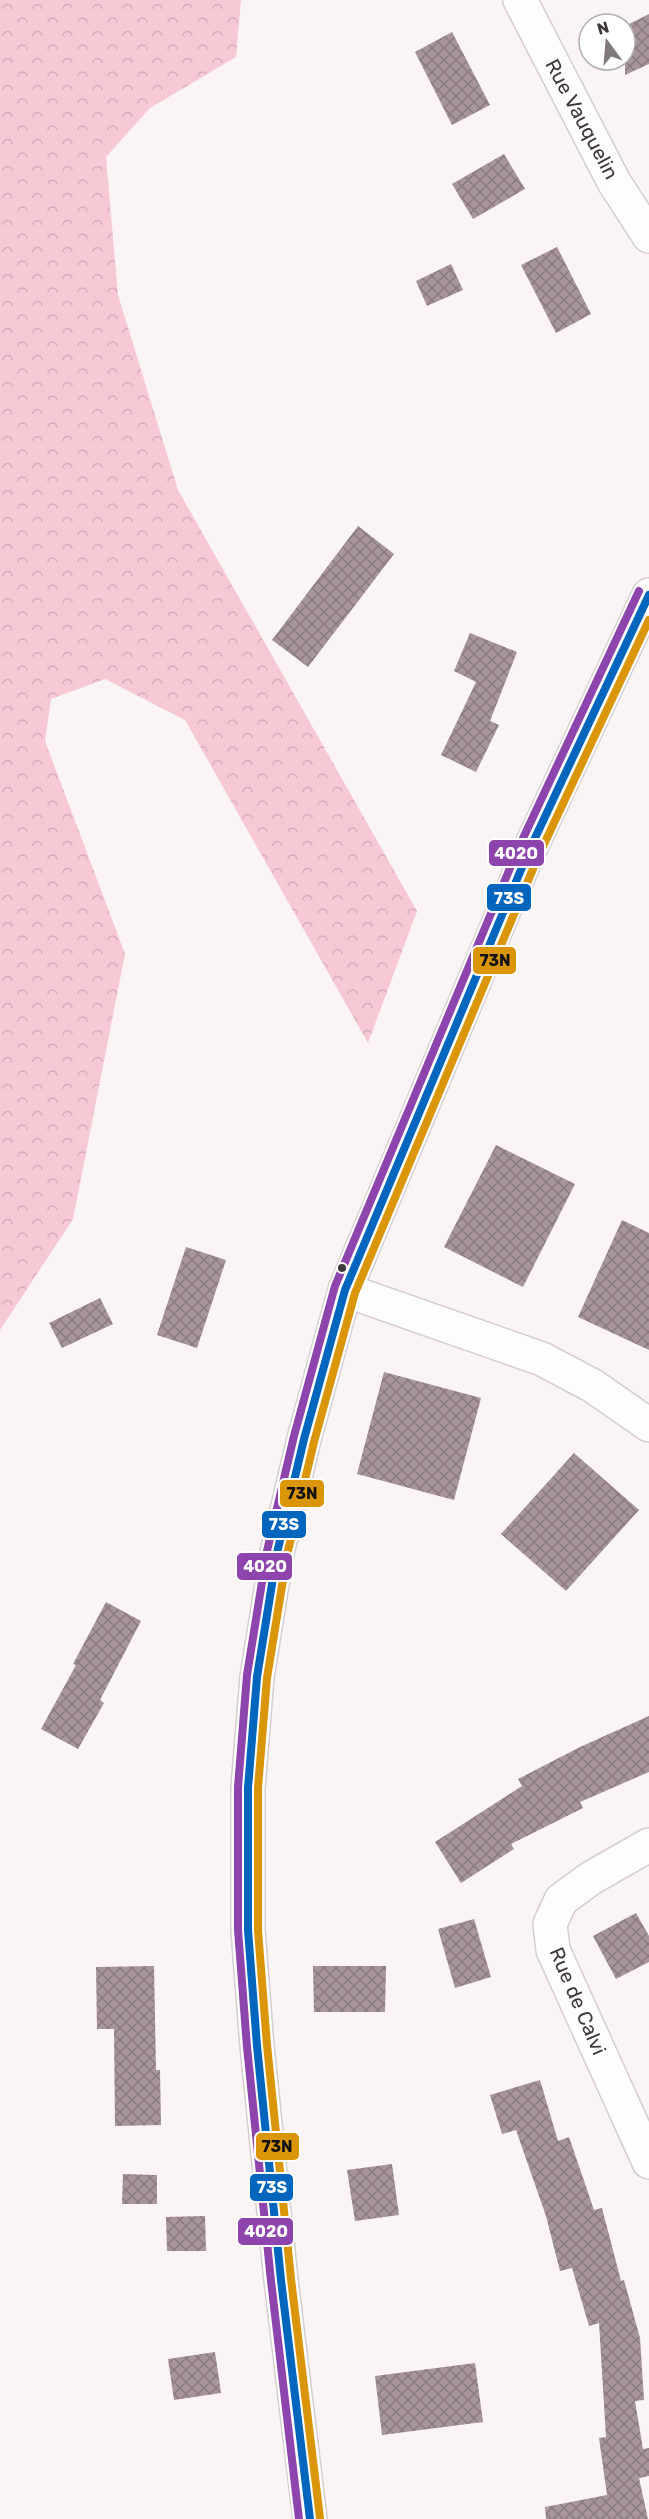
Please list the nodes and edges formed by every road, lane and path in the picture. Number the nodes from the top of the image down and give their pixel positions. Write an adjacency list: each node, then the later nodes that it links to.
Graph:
1 (520, 0): 2 (street, Rue Vauquelin)
2 (649, 236)
3 (649, 594): 4 (street)
4 (345, 1290): 5 (street); 8 (street)
5 (649, 1425)
6 (649, 1845): 7 (street, Rue de Calvi)
7 (649, 2162)
8 (310, 2519)

